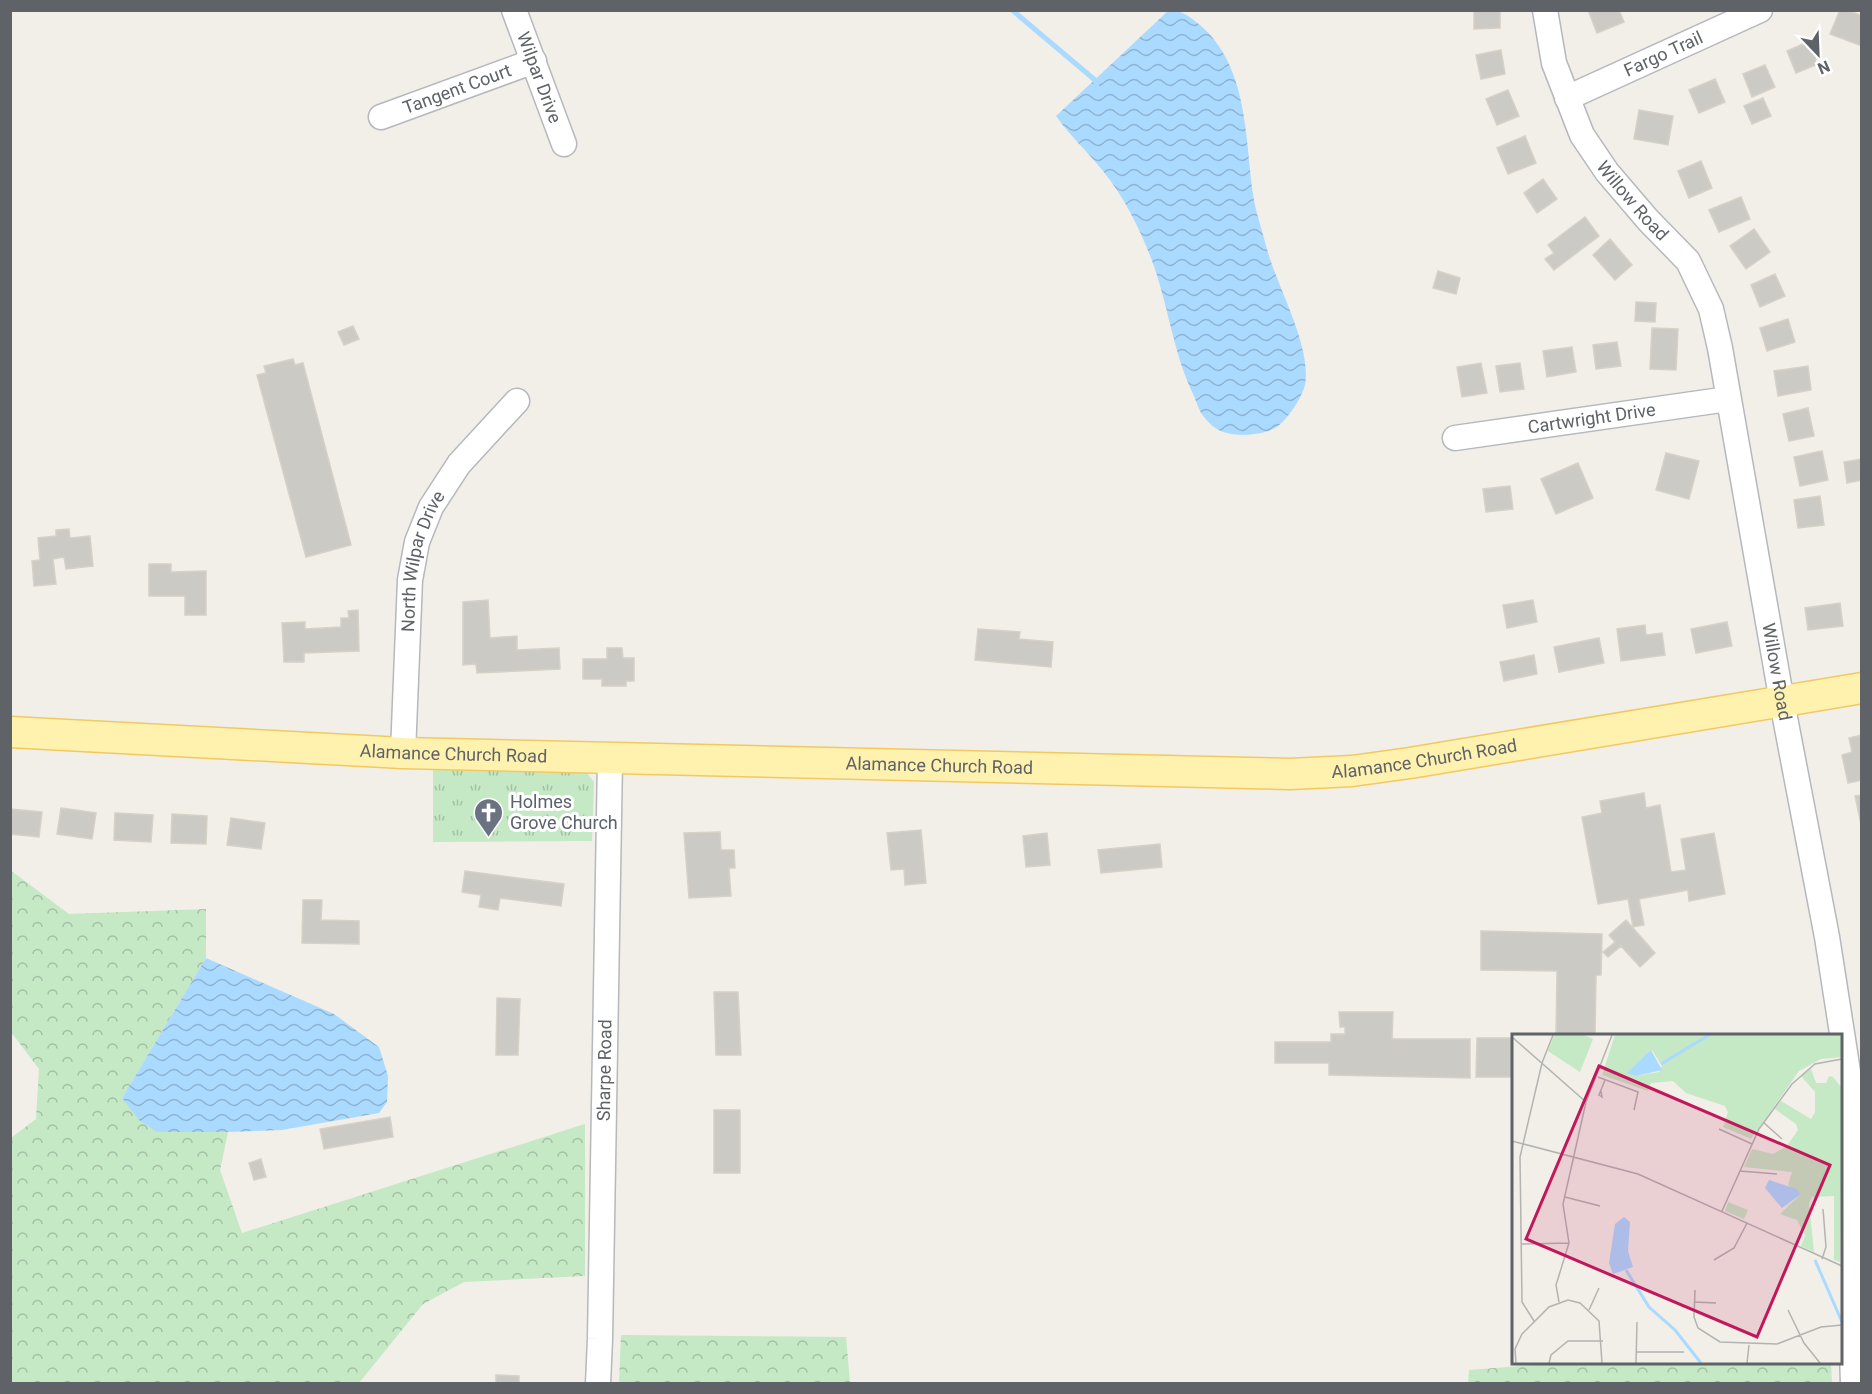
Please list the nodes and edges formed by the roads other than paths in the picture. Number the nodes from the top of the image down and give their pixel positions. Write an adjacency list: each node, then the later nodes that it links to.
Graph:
1 (514, 10): 4 (street, Wilpar Drive)
2 (1545, 10): 5 (street, Willow Road)
3 (1760, 10): 5 (street, Fargo Trail)
4 (534, 60): 6 (street, Tangent Court); 7 (street, Wilpar Drive)
5 (1567, 98): 8 (street, Willow Road)
6 (381, 117)
7 (564, 144)
8 (1728, 399): 10 (street, Cartwright Drive); 12 (street, Willow Road)
9 (517, 401): 14 (street, North Wilpar Drive)
10 (1455, 438)
11 (1862, 688): 12 (main road, Alamance Church Road)
12 (1782, 702): 15 (main road, Alamance Church Road); 16 (street, Willow Road)
13 (10, 732): 14 (main road, Alamance Church Road)
14 (402, 753): 15 (main road, Alamance Church Road)
15 (610, 759): 17 (street, Sharpe Road)
16 (1858, 1112): 18 (street, Willow Road)
17 (597, 1383)
18 (1853, 1383)

